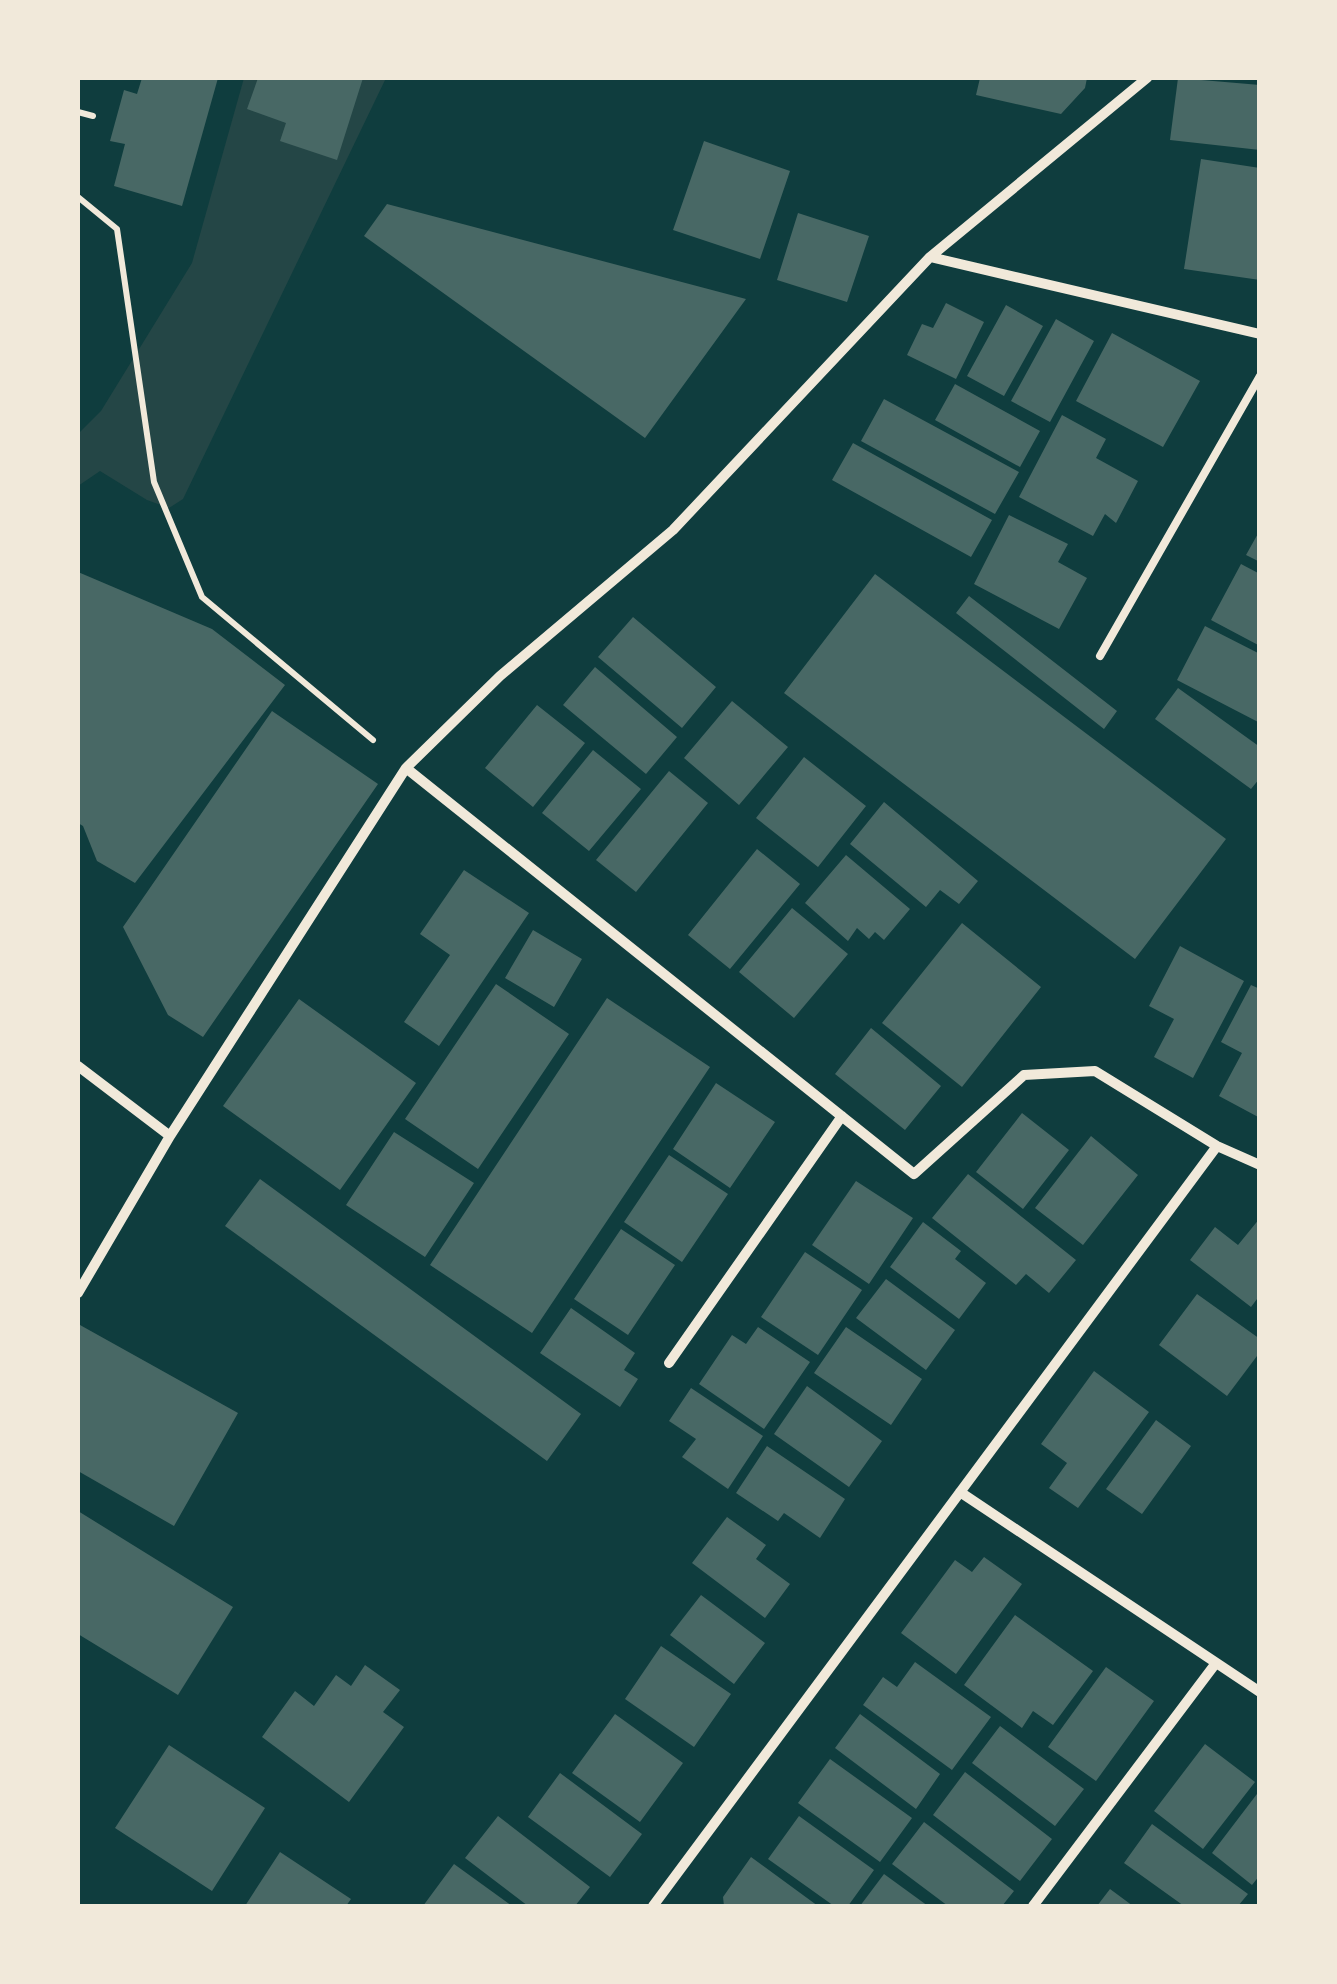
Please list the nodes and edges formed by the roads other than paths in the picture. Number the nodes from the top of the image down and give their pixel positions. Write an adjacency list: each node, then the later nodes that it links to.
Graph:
1 (1148, 78): 2 (street)
2 (930, 257): 3 (street); 6 (street)
3 (1260, 334)
4 (1260, 376): 5 (lane)
5 (1100, 656)
6 (406, 768): 8 (street); 9 (street)
7 (78, 1066): 9 (street)
8 (842, 1116): 10 (street); 13 (street)
9 (170, 1136): 12 (street)
10 (1217, 1146): 11 (street); 14 (street)
11 (1260, 1165)
12 (78, 1293)
13 (669, 1364)
14 (960, 1492): 15 (street); 17 (street)
15 (1216, 1663): 16 (street); 18 (street)
16 (1260, 1692)
17 (656, 1905)
18 (1034, 1906)

